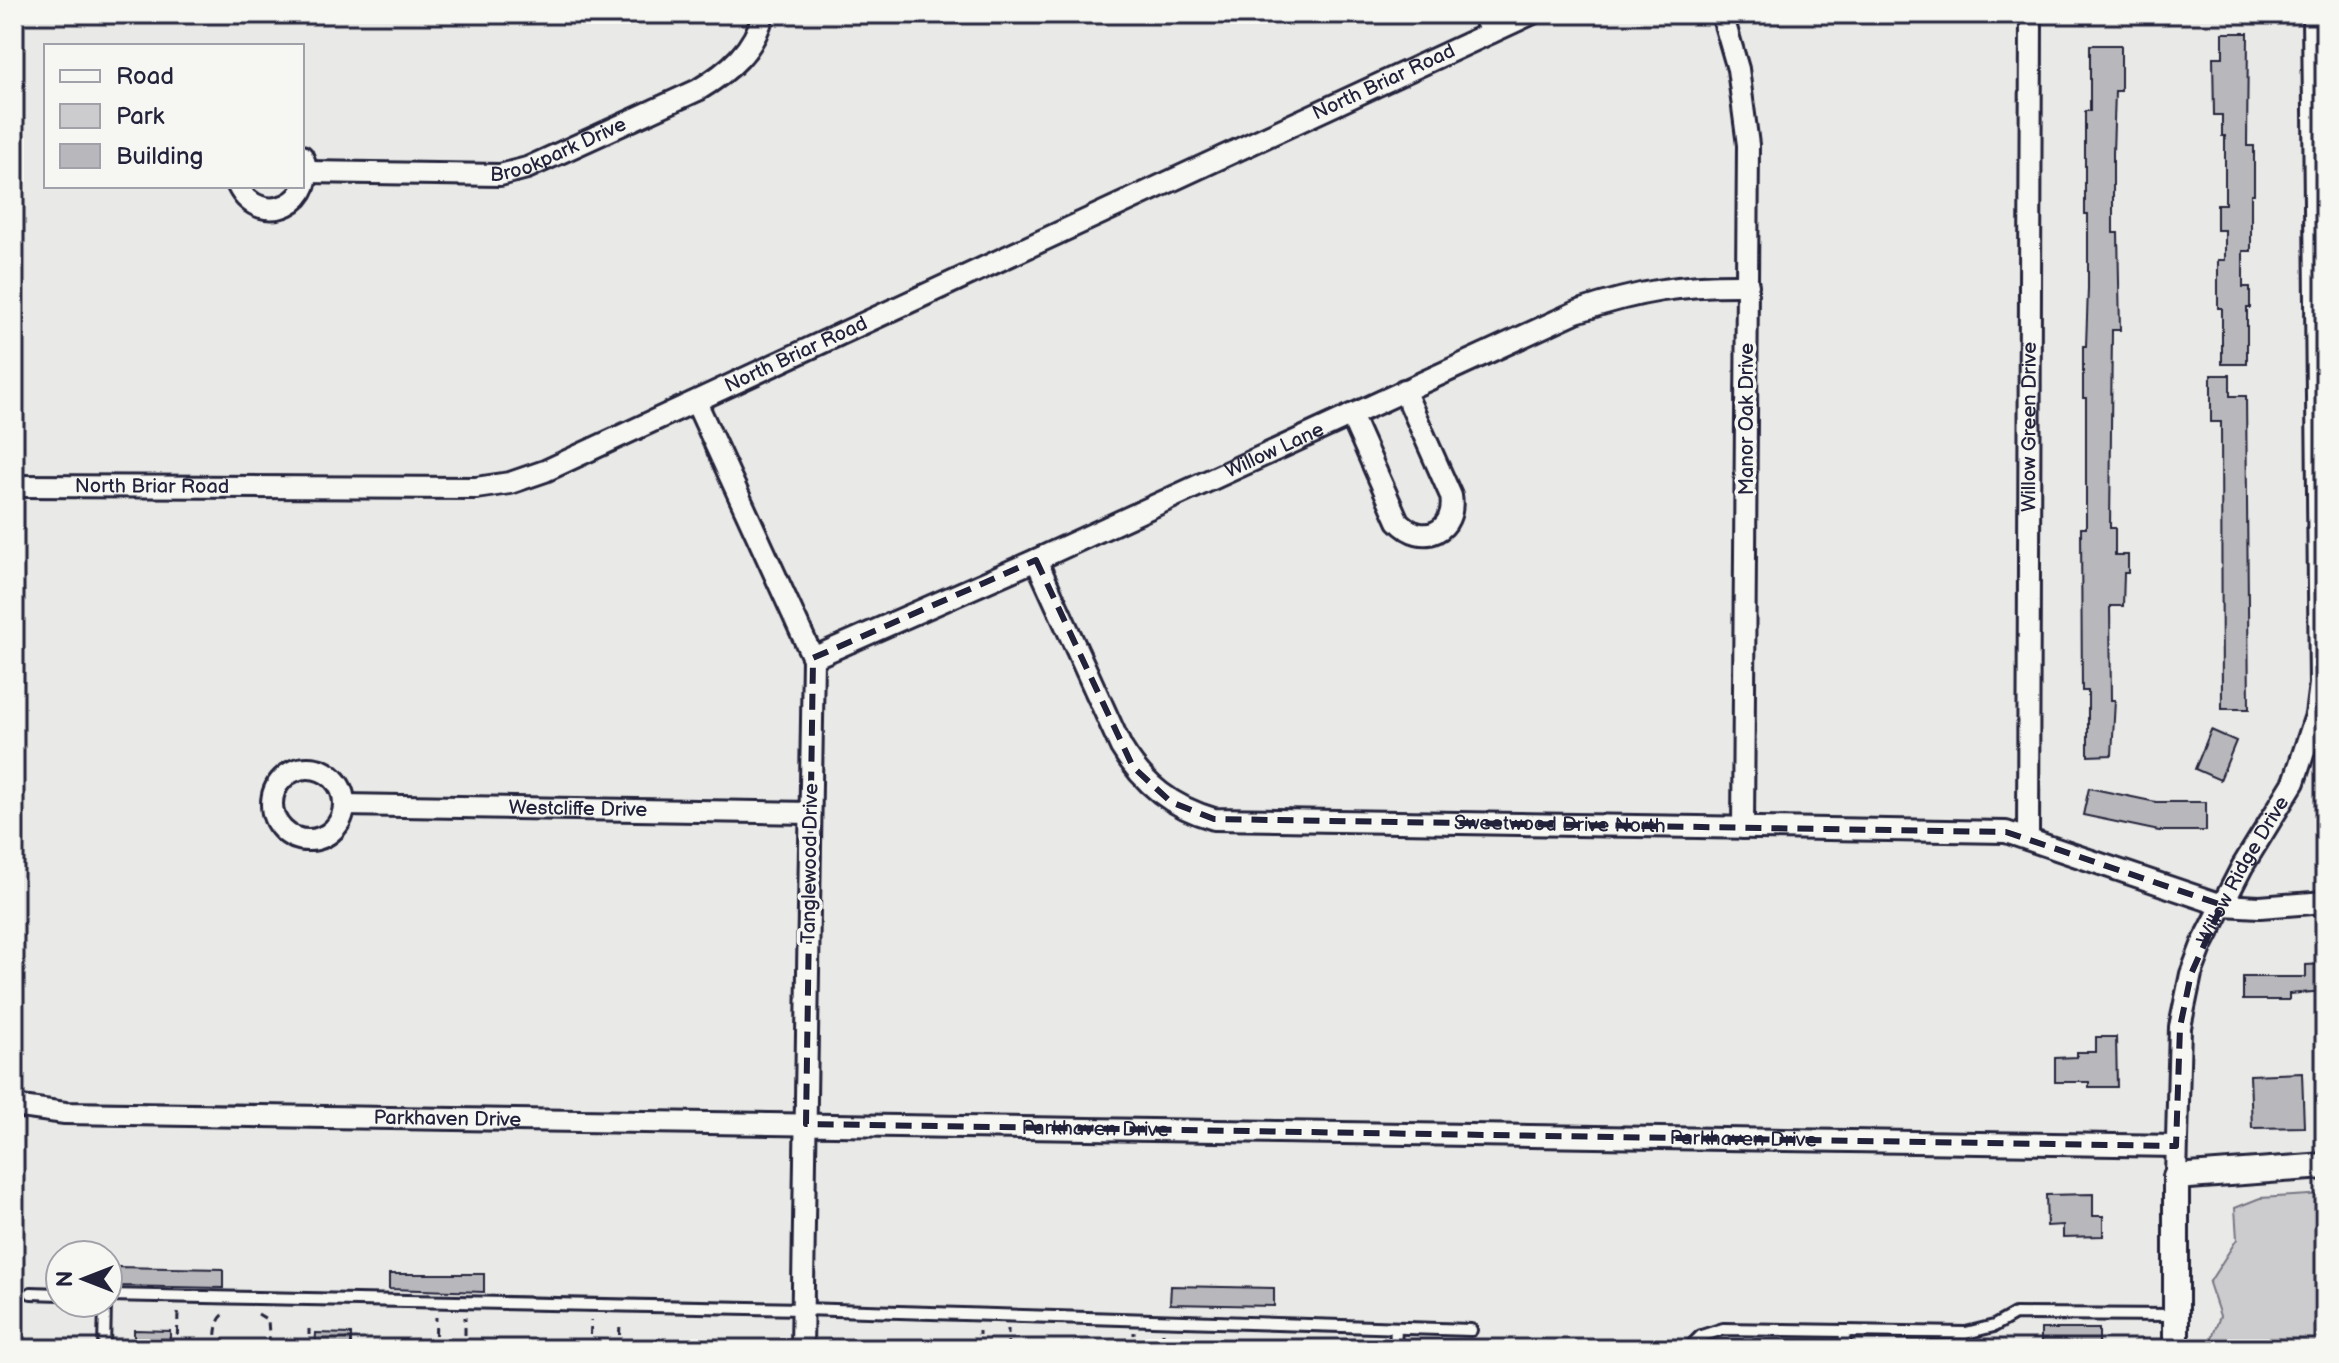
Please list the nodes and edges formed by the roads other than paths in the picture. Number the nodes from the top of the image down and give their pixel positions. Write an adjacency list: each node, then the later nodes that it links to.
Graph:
1 (763, 14): 7 (street, Brookpark Drive)
2 (1531, 14): 6 (street, North Briar Road)
3 (1722, 14): 11 (street, Manor Oak Drive)
4 (2031, 14): 21 (street, Willow Green Drive)
5 (2313, 14): 23 (street, Willow Ridge Drive)
6 (1487, 23): 13 (street, North Briar Road)
7 (304, 164): 10 (street, Brookpark Drive)
8 (239, 188): 9 (street, Brookpark Drive)
9 (304, 188)
10 (304, 188)
11 (1748, 285): 12 (street, Willow Lane); 20 (street, Manor Oak Drive)
12 (1404, 390): 14 (street, Willow Lane); 14 (street)
13 (696, 402): 15 (street, North Briar Road); 17 (street, Tanglewood Drive)
14 (1351, 415): 16 (street, Willow Lane)
15 (14, 486)
16 (1036, 560): 17 (street, Willow Lane); 20 (street, Sweetwood Drive North)
17 (813, 658): 19 (street, Tanglewood Drive)
18 (344, 805): 19 (street, Westcliffe Drive)
19 (810, 813): 25 (street, Tanglewood Drive)
20 (1743, 828): 21 (street, Sweetwood Drive North)
21 (2028, 839): 23 (street, Sweetwood Drive North)
22 (2325, 902): 23 (street, Sweetwood Drive North)
23 (2222, 905): 26 (street, Willow Ridge Drive)
24 (14, 1106): 25 (street, Parkhaven Drive)
25 (806, 1124): 26 (street, Parkhaven Drive); 32 (street, Tanglewood Drive)
26 (2176, 1146): 28 (street, Willow Ridge Drive)
27 (2325, 1166): 28 (street)
28 (2176, 1177): 33 (street, Willow Ridge Drive)
29 (31, 1293): 30 (lane)
30 (44, 1293)
31 (124, 1295): 32 (lane)
32 (803, 1309): 35 (lane); 39 (street, Tanglewood Drive)
33 (2176, 1315): 37 (lane); 43 (street, Willow Ridge Drive)
34 (105, 1319): 38 (lane)
35 (1396, 1328): 36 (lane); 40 (lane)
36 (1471, 1330)
37 (1845, 1332): 41 (lane); 42 (lane)
38 (104, 1349)
39 (802, 1349)
40 (1395, 1349)
41 (1693, 1349)
42 (1844, 1349)
43 (2176, 1349)

